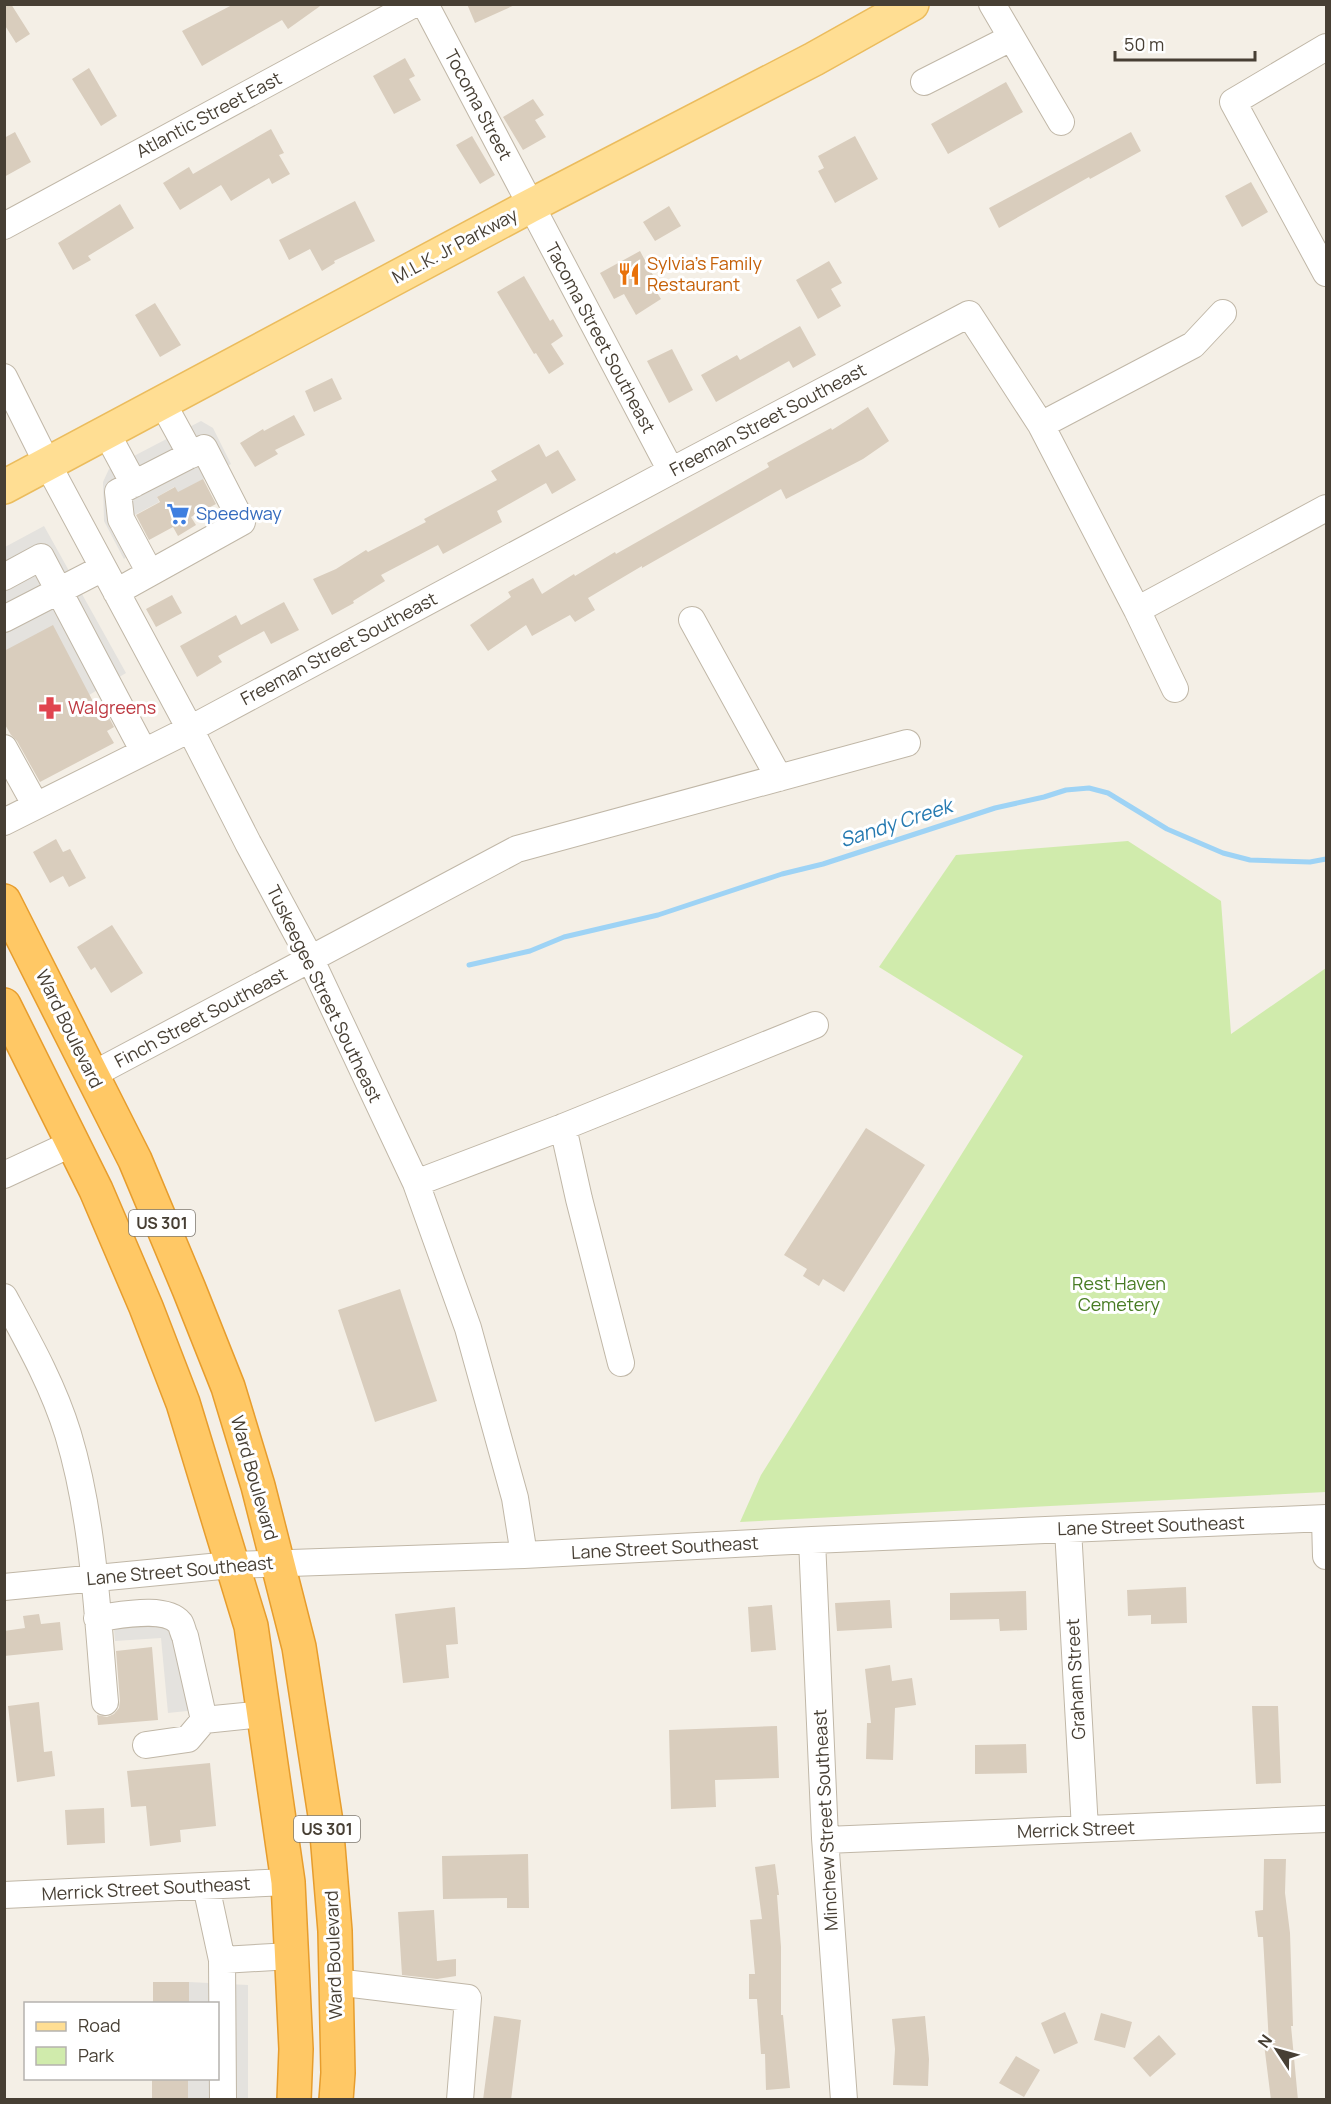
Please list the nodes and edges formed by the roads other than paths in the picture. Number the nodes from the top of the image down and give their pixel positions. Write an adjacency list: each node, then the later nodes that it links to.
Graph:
1 (414, 4): 10 (street, Atlantic Street East)
2 (425, 4): 9 (street, Tocoma Street)
3 (992, 4): 5 (street)
4 (913, 6): 9 (main road, M.L.K. Jr Parkway)
5 (1011, 38): 7 (street); 8 (street)
6 (1326, 47): 11 (street)
7 (924, 82)
8 (1061, 122)
9 (530, 206): 14 (main road, M.L.K. Jr Parkway); 19 (street, Tacoma Street Southeast)
10 (4, 226)
11 (1326, 273)
12 (1223, 313): 15 (street)
13 (4, 377): 18 (street, Tuskeegee Street Southeast)
14 (162, 402): 16 (main road, M.L.K. Jr Parkway); 17 (street)
15 (1041, 425): 19 (street, Freeman Street Southeast); 28 (street, Freeman Street Southeast)
16 (106, 432): 18 (main road, M.L.K. Jr Parkway); 20 (street)
17 (190, 455): 20 (street); 24 (street)
18 (47, 463): 21 (main road, M.L.K. Jr Parkway); 23 (street, Tuskeegee Street Southeast)
19 (670, 471): 32 (street, Freeman Street Southeast)
20 (134, 483): 24 (street)
21 (4, 487)
22 (1326, 508): 28 (street)
23 (103, 568): 26 (street); 27 (street, Tuskeegee Street Southeast)
24 (150, 573): 27 (street)
25 (4, 577): 26 (street)
26 (59, 591): 29 (street); 35 (street)
27 (116, 592): 32 (street, Tuskeegee Street Southeast)
28 (1137, 610): 31 (street, Freeman Street Southeast)
29 (4, 619)
30 (692, 620): 36 (street)
31 (1175, 689)
32 (190, 729): 35 (street, Freeman Street Southeast); 40 (street, Tuskeegee Street Southeast)
33 (907, 743): 36 (street, Finch Street Southeast)
34 (4, 748): 37 (street)
35 (144, 752): 37 (street, Freeman Street Southeast)
36 (779, 778): 40 (street, Finch Street Southeast)
37 (36, 806): 38 (street, Freeman Street Southeast)
38 (4, 822)
39 (4, 901): 43 (highway, Ward Boulevard / US 301)
40 (311, 960): 43 (street, Finch Street Southeast); 47 (street, Tuskeegee Street Southeast)
41 (4, 1005): 45 (highway, US 301)
42 (815, 1025): 44 (street)
43 (92, 1075): 55 (highway, Ward Boulevard / US 301)
44 (563, 1127): 47 (street); 49 (street)
45 (73, 1143): 46 (street); 56 (highway, US 301)
46 (4, 1175)
47 (416, 1183): 53 (street, Tuskeegee Street Southeast)
48 (4, 1297): 57 (street)
49 (621, 1364)
50 (1326, 1518): 51 (street, Lane Street Southeast); 54 (street)
51 (1068, 1529): 52 (street, Lane Street Southeast); 65 (street, Graham Street)
52 (812, 1540): 53 (street, Lane Street Southeast); 66 (street, Minchew Street Southeast)
53 (524, 1555): 55 (street, Lane Street Southeast)
54 (1326, 1556)
55 (277, 1563): 56 (street, Lane Street Southeast); 72 (highway, Ward Boulevard / US 301)
56 (231, 1565): 57 (street, Lane Street Southeast); 61 (highway, US 301)
57 (94, 1578): 58 (street, Lane Street Southeast); 59 (street)
58 (5, 1585)
59 (97, 1618): 60 (street); 62 (street)
60 (105, 1702)
61 (264, 1714): 62 (street); 67 (highway, US 301)
62 (204, 1720): 63 (street)
63 (146, 1745)
64 (1326, 1819): 65 (street, Merrick Street)
65 (1085, 1829): 66 (street, Merrick Street)
66 (826, 1840): 77 (street, Minchew Street Southeast)
67 (288, 1882): 68 (street, Merrick Street Southeast); 70 (highway, US 301)
68 (206, 1886): 69 (street, Merrick Street Southeast); 71 (street)
69 (4, 1895)
70 (291, 1956): 71 (street); 74 (highway, US 301)
71 (222, 1960): 73 (street)
72 (336, 1982): 75 (highway, Ward Boulevard / US 301); 76 (street)
73 (223, 2100)
74 (294, 2100)
75 (336, 2100)
76 (460, 2100)
77 (844, 2100)

